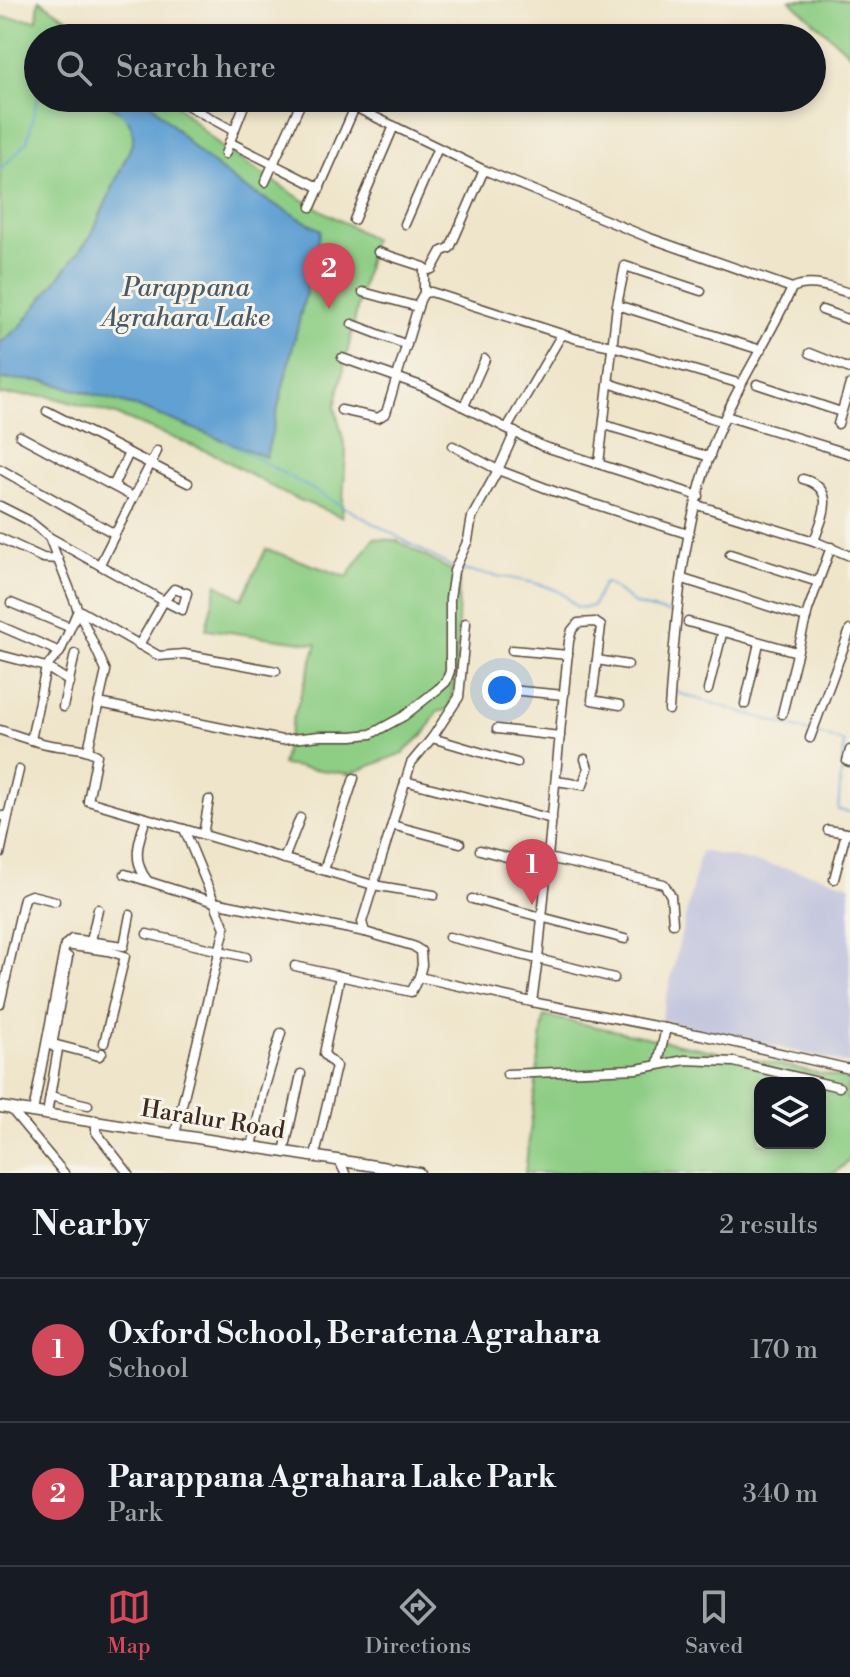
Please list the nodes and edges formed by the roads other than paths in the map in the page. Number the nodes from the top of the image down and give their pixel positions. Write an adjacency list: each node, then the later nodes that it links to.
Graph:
1 (199, 112): 7 (street)
2 (240, 112): 7 (street)
3 (297, 112): 11 (street)
4 (353, 112): 14 (street)
5 (365, 112): 6 (street)
6 (394, 126): 9 (street); 16 (street)
7 (234, 131): 8 (street)
8 (229, 142): 10 (street); 11 (street)
9 (438, 148): 12 (street); 17 (street)
10 (225, 154)
11 (273, 164): 13 (street); 14 (street)
12 (484, 170): 19 (street); 20 (street)
13 (265, 182)
14 (320, 188): 15 (street)
15 (311, 207)
16 (354, 220)
17 (405, 224)
18 (378, 252): 19 (street)
19 (426, 271): 23 (street)
20 (792, 288): 24 (street); 33 (street)
21 (701, 291): 25 (street)
22 (363, 292): 26 (street)
23 (424, 293): 26 (street); 30 (street)
24 (850, 293)
25 (617, 305): 32 (street); 33 (street)
26 (418, 307): 31 (street)
27 (822, 310): 28 (street)
28 (850, 320)
29 (352, 324): 31 (street)
30 (562, 334): 32 (street); 50 (street)
31 (407, 345): 38 (street)
32 (612, 346): 39 (street); 40 (street)
33 (761, 350): 40 (street)
34 (810, 353): 37 (street)
35 (342, 358): 38 (street)
36 (485, 359): 43 (street)
37 (850, 369)
38 (398, 378): 43 (street); 44 (street)
39 (609, 383): 47 (street); 49 (street)
40 (741, 384): 47 (street)
41 (757, 384): 46 (street)
42 (850, 384): 46 (street)
43 (464, 406): 50 (street)
44 (341, 410)
45 (47, 411): 54 (street)
46 (841, 412): 48 (street)
47 (724, 419): 55 (street); 56 (street)
48 (838, 424)
49 (605, 425): 56 (street); 58 (street)
50 (511, 430): 58 (street); 60 (street)
51 (20, 436): 63 (street)
52 (453, 446): 60 (street)
53 (157, 451): 57 (street)
54 (129, 453): 57 (street); 63 (street)
55 (850, 454)
56 (710, 457): 65 (street)
57 (150, 464): 62 (street); 64 (street)
58 (599, 464): 65 (street)
59 (0, 469): 67 (street)
60 (498, 470): 68 (street); 104 (street)
61 (803, 479): 71 (street)
62 (188, 483)
63 (113, 486): 64 (street)
64 (133, 497): 67 (street)
65 (698, 501): 68 (street); 71 (street)
66 (0, 506): 69 (street)
67 (115, 534): 76 (street)
68 (688, 534): 77 (street)
69 (49, 537): 75 (street); 76 (street)
70 (0, 538): 75 (street)
71 (814, 541): 72 (street)
72 (831, 547): 74 (street); 78 (street)
73 (730, 554): 78 (street)
74 (850, 556)
75 (58, 559): 80 (street)
76 (100, 564): 89 (street)
77 (683, 579): 81 (street); 108 (street)
78 (818, 582): 81 (street)
79 (11, 603): 85 (street)
80 (78, 610): 85 (street); 89 (street); 104 (street)
81 (806, 618): 92 (street)
82 (688, 622): 87 (street)
83 (466, 623): 113 (street)
84 (0, 626): 91 (street)
85 (69, 627): 91 (street)
86 (850, 630): 114 (street)
87 (722, 634): 88 (street); 102 (street)
88 (759, 643): 92 (street); 105 (street)
89 (139, 645): 99 (street)
90 (512, 650): 95 (street)
91 (60, 652): 98 (street)
92 (797, 652): 109 (street)
93 (75, 654): 100 (street)
94 (0, 655): 98 (street)
95 (568, 655): 96 (street); 103 (street)
96 (597, 660): 97 (street); 106 (street)
97 (628, 665)
98 (46, 667): 100 (street); 115 (street)
99 (276, 671)
100 (70, 682): 107 (street)
101 (499, 689): 103 (street)
102 (708, 690)
103 (564, 695): 112 (street)
104 (99, 703): 116 (street)
105 (745, 704)
106 (620, 705)
107 (63, 707)
108 (669, 710)
109 (782, 714)
110 (497, 729): 112 (street)
111 (0, 730): 115 (street)
112 (560, 736): 124 (street)
113 (432, 738): 120 (street); 123 (street)
114 (810, 738)
115 (31, 740): 116 (street)
116 (88, 750): 127 (street)
117 (850, 750): 119 (street)
118 (585, 759): 124 (street)
119 (850, 762)
120 (517, 763)
121 (19, 770): 126 (street)
122 (354, 778): 140 (street)
123 (405, 781): 129 (street); 130 (street)
124 (556, 781): 129 (street)
125 (209, 800): 134 (street)
126 (5, 814): 137 (street)
127 (146, 818): 131 (street); 143 (street)
128 (300, 818): 138 (street)
129 (552, 819): 139 (street)
130 (392, 825): 135 (street); 144 (street)
131 (184, 829): 134 (street); 148 (street)
132 (828, 830): 133 (street)
133 (848, 833): 142 (street)
134 (203, 835): 138 (street)
135 (460, 843)
136 (480, 850): 139 (street)
137 (0, 854)
138 (284, 859): 140 (street)
139 (548, 863): 151 (street); 152 (street)
140 (324, 870): 144 (street)
141 (125, 874): 143 (street)
142 (834, 879)
143 (147, 880): 148 (street)
144 (373, 885): 145 (street); 153 (street)
145 (434, 895)
146 (472, 899): 151 (street)
147 (55, 901): 167 (street)
148 (214, 902): 153 (street); 159 (street)
149 (98, 909): 157 (street)
150 (130, 915): 157 (street)
151 (542, 918): 156 (street); 161 (street)
152 (673, 923)
153 (365, 932): 164 (street)
154 (147, 934): 159 (street)
155 (449, 937): 161 (street)
156 (625, 939)
157 (91, 941): 158 (street)
158 (68, 946): 170 (street); 170 (street); 180 (street)
159 (218, 951): 160 (street); 184 (street)
160 (246, 957)
161 (538, 959): 165 (street); 166 (street)
162 (295, 966): 163 (street)
163 (340, 976): 164 (street); 187 (street)
164 (419, 977): 166 (street)
165 (614, 978)
166 (532, 1002): 168 (street)
167 (0, 1004)
168 (666, 1028): 171 (street); 172 (street)
169 (281, 1033): 185 (street)
170 (53, 1044): 176 (street)
171 (658, 1063): 174 (street); 175 (street)
172 (850, 1069)
173 (301, 1074): 186 (street)
174 (507, 1074)
175 (839, 1087)
176 (50, 1096): 177 (street); 181 (street)
177 (71, 1101): 178 (street); 182 (street)
178 (88, 1105)
179 (5, 1108): 180 (street, Haralur Road); 189 (street)
180 (33, 1112): 181 (street, Haralur Road)
181 (47, 1114): 182 (street, Haralur Road)
182 (69, 1118): 183 (street, Haralur Road)
183 (96, 1120): 184 (street, Haralur Road); 190 (street)
184 (175, 1134): 185 (street, Haralur Road)
185 (252, 1147): 186 (street, Haralur Road)
186 (284, 1152): 187 (street, Haralur Road)
187 (315, 1156): 188 (street, Haralur Road)
188 (339, 1160): 191 (street); 192 (street, Haralur Road)
189 (64, 1173)
190 (128, 1173)
191 (345, 1173)
192 (419, 1173)

